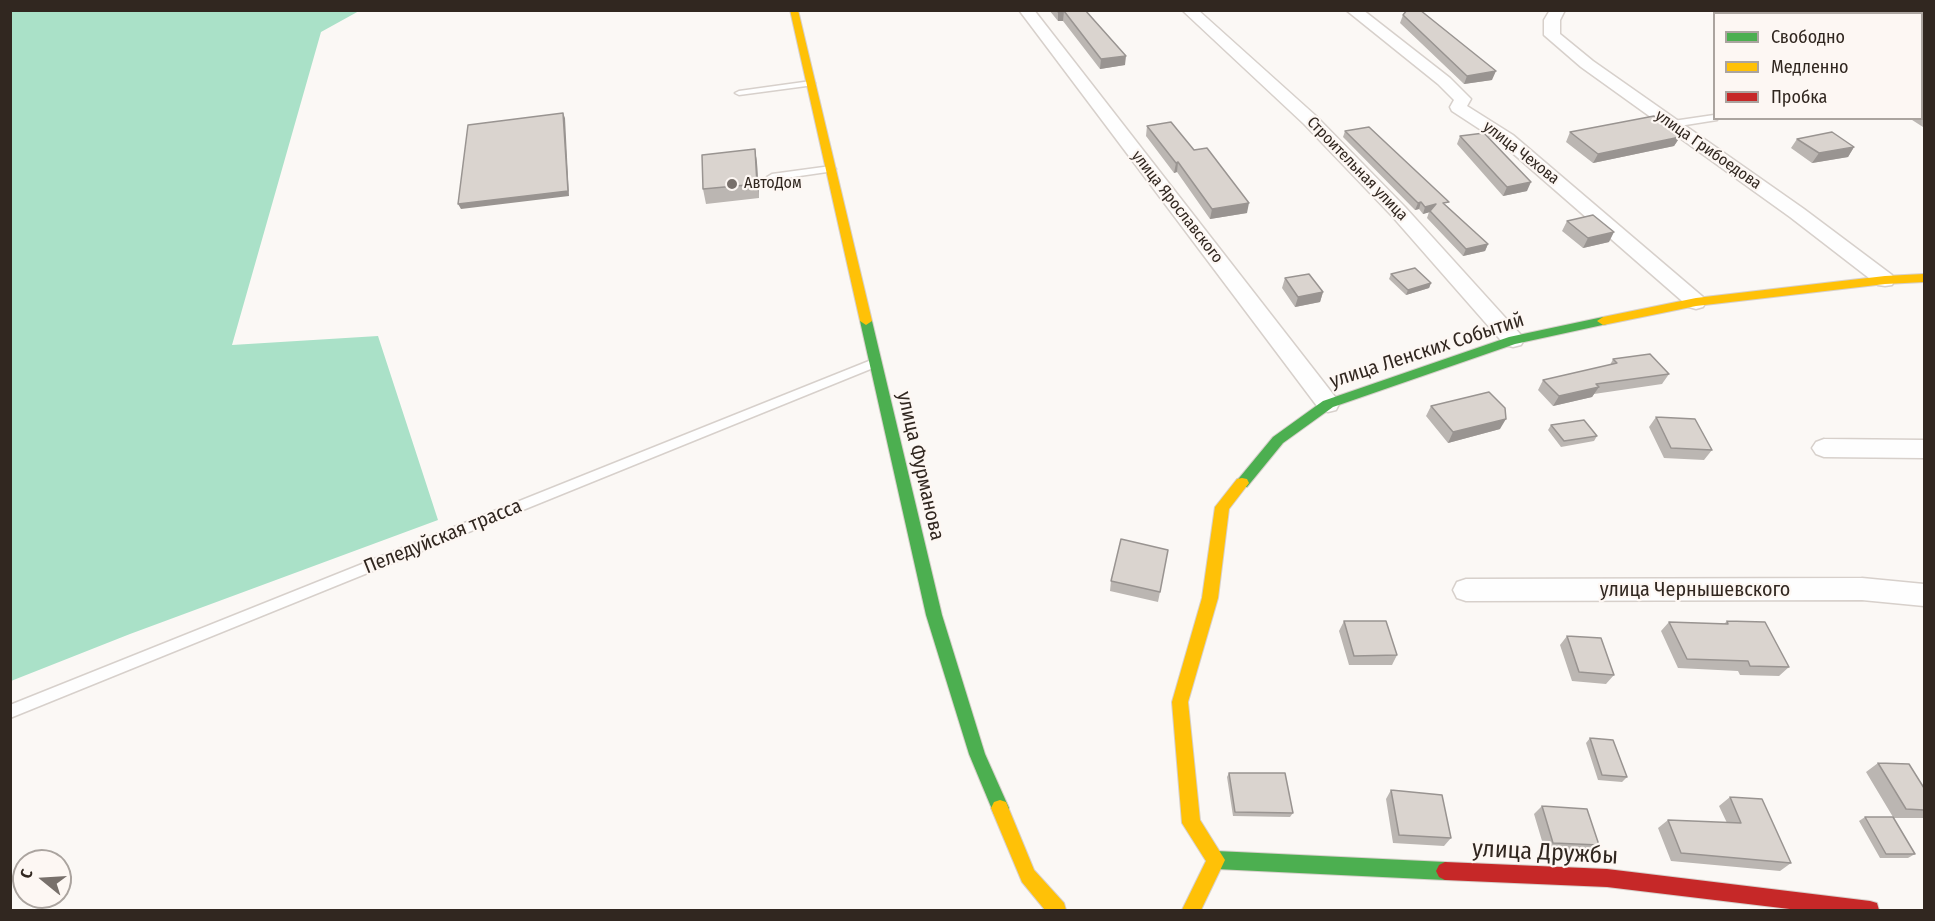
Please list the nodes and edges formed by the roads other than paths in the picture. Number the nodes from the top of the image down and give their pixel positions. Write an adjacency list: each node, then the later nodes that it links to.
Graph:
1 (794, 10): 6 (street, улица Фурманова)
2 (1026, 10): 17 (street, улица Ярославского)
3 (1189, 10): 15 (street, Строительная улица)
4 (1353, 10): 14 (street, улица Чехова)
5 (1558, 10): 9 (street, улица Грибоедова)
6 (811, 83): 7 (lane); 10 (street, улица Фурманова)
7 (739, 93)
8 (1713, 118): 9 (lane)
9 (1672, 124): 13 (street, улица Грибоедова)
10 (831, 169): 11 (lane); 16 (street, улица Фурманова)
11 (772, 177)
12 (1924, 278): 13 (street, улица Ленских Событий)
13 (1885, 280): 14 (street, улица Ленских Событий)
14 (1695, 302): 15 (street, улица Ленских Событий)
15 (1513, 340): 17 (street, улица Ленских Событий)
16 (876, 363): 22 (lane, Пеледуйская трасса); 24 (street, улица Фурманова)
17 (1328, 404): 23 (street, улица Ленских Событий)
18 (1824, 448): 19 (street)
19 (1924, 449)
20 (1466, 590): 21 (street, улица Чернышевского)
21 (1924, 595)
22 (10, 712)
23 (1216, 860): 25 (street); 26 (street, улица Дружбы)
24 (1058, 910)
25 (1191, 910)
26 (1870, 910)

